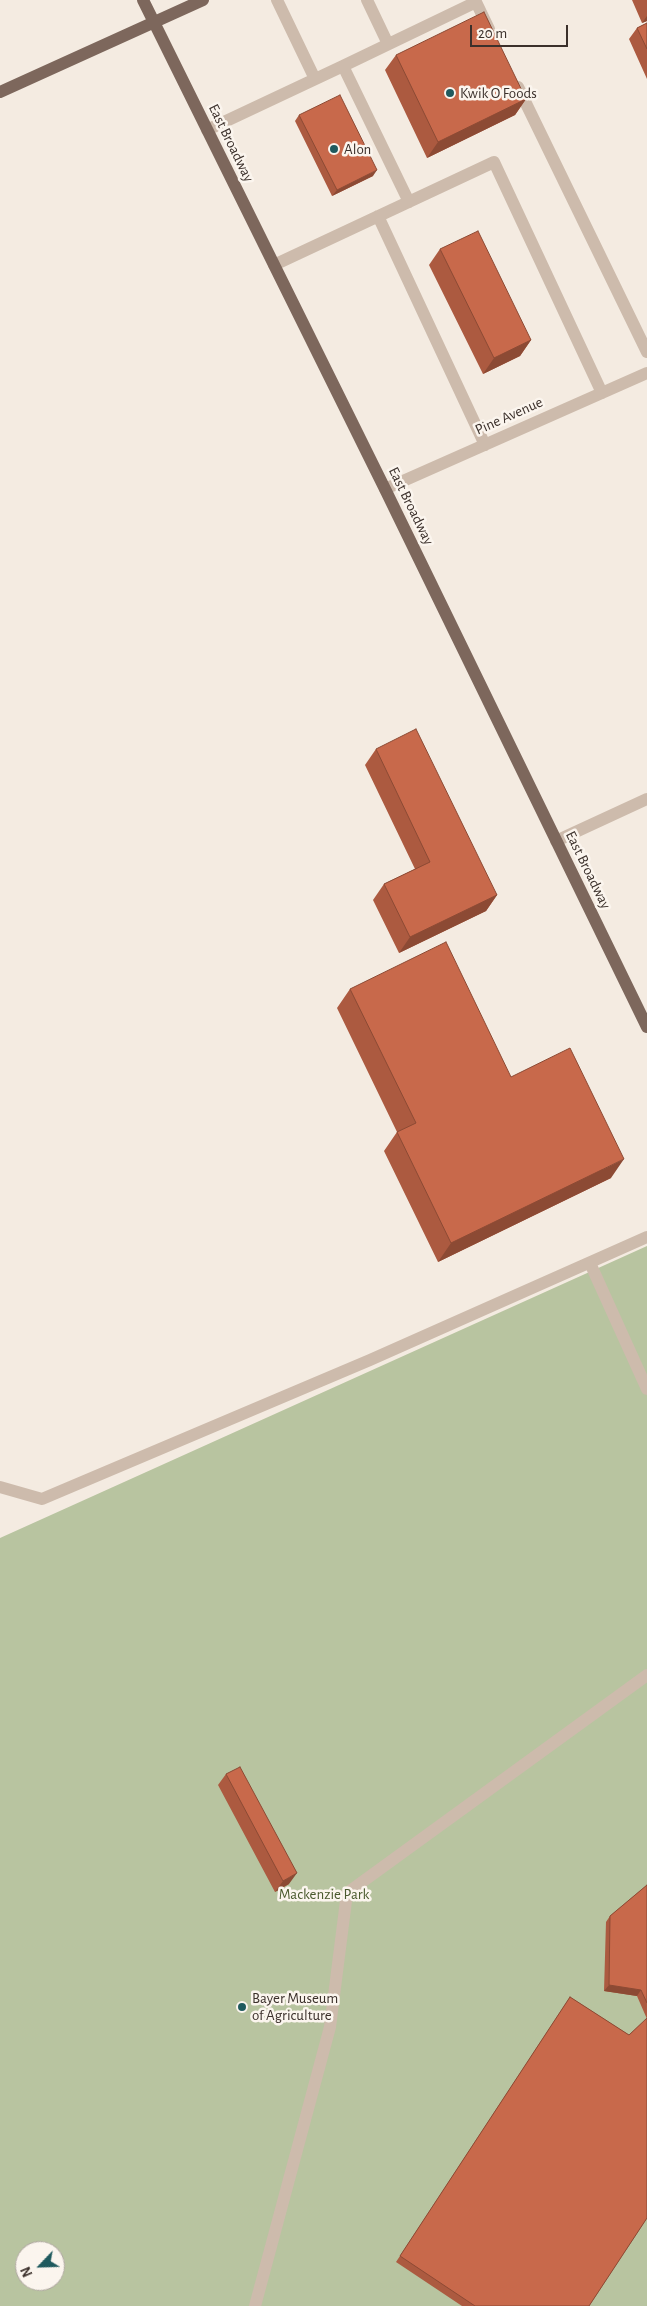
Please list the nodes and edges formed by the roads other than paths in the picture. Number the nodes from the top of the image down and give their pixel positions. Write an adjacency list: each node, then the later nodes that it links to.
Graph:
1 (143, 0): 6 (main road, East Broadway)
2 (203, 0): 6 (main road)
3 (277, 0): 11 (street)
4 (367, 0): 8 (street)
5 (476, 1): 7 (street); 8 (street)
6 (153, 22): 12 (main road); 13 (main road, East Broadway)
7 (494, 38)
8 (388, 44): 9 (street)
9 (343, 66): 11 (street); 14 (street)
10 (511, 74): 17 (street)
11 (315, 79): 13 (street)
12 (0, 92)
13 (207, 130): 16 (main road, East Broadway)
14 (409, 202): 15 (street); 19 (street)
15 (378, 216): 16 (street); 20 (street)
16 (274, 265): 21 (main road, East Broadway)
17 (647, 352)
18 (647, 373): 19 (street, Pine Avenue)
19 (602, 393): 20 (street, Pine Avenue)
20 (485, 445): 21 (street, Pine Avenue)
21 (385, 489): 23 (main road, East Broadway)
22 (647, 799): 23 (street)
23 (556, 841): 24 (main road, East Broadway)
24 (647, 1027)
25 (647, 1237): 26 (street)
26 (590, 1263): 27 (street); 28 (street)
27 (647, 1389)
28 (0, 1486)
29 (647, 1675): 30 (street)
30 (255, 2306)

